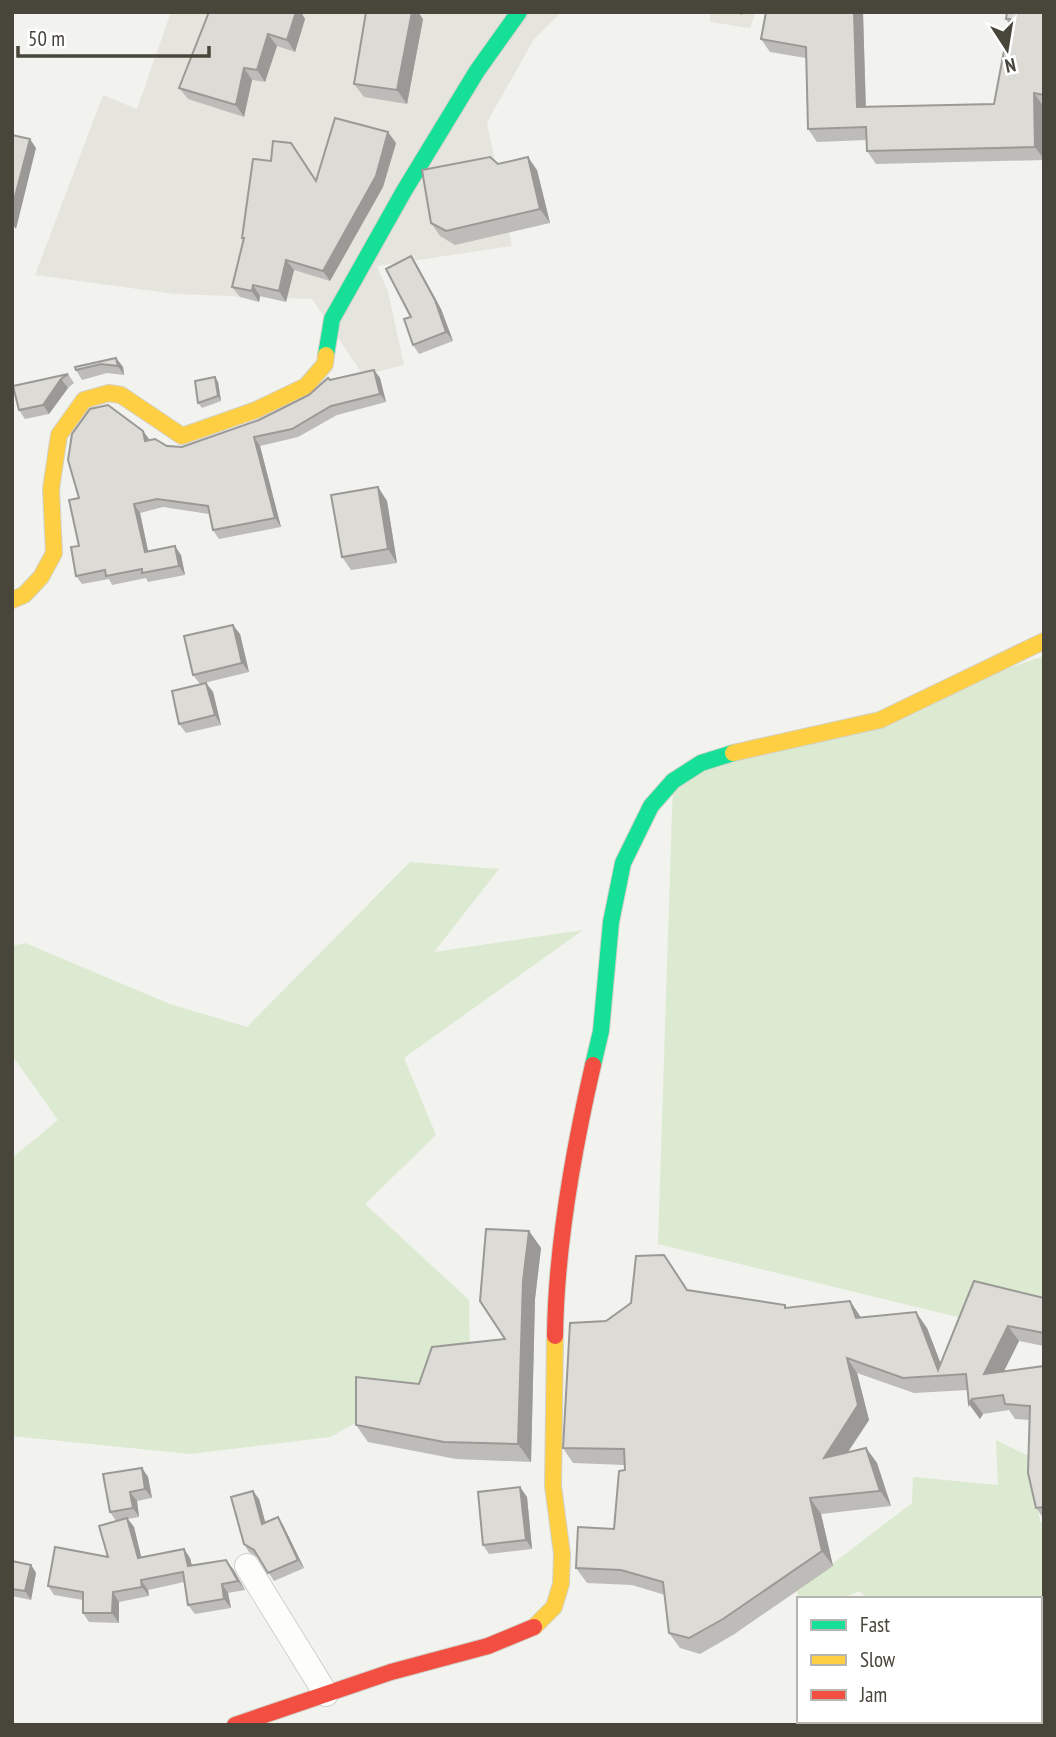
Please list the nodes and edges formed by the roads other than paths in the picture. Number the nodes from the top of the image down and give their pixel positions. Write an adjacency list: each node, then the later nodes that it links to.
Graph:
1 (519, 12): 2 (street)
2 (12, 600)
3 (1044, 641): 5 (street)
4 (247, 1566): 5 (street)
5 (326, 1694): 6 (street)
6 (235, 1725)

